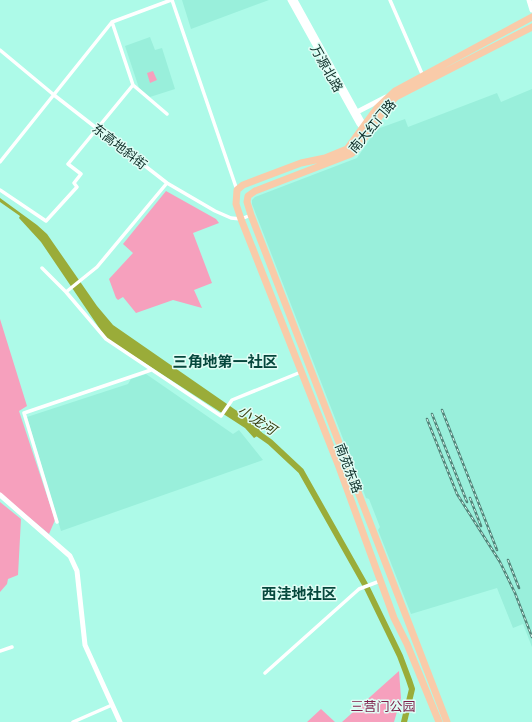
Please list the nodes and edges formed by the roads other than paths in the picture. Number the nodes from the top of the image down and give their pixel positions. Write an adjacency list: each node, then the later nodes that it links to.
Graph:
1 (172, 0): 8 (street); 23 (street)
2 (290, 0): 17 (main road, 万源北路)
3 (295, 0): 15 (main road, 万源北路)
4 (390, 0): 11 (street)
5 (528, 0): 6 (main road)
6 (532, 10)
7 (532, 17): 11 (highway, 南大红门路)
8 (112, 22): 12 (street); 14 (street)
9 (532, 27): 19 (highway, 南大红门路)
10 (0, 50): 14 (street, 东高地斜街)
11 (423, 76): 13 (highway, 南大红门路)
12 (133, 85): 16 (street); 18 (street)
13 (395, 91): 15 (main road); 17 (highway, 南大红门路)
14 (54, 95): 18 (street, 东高地斜街); 20 (street)
15 (357, 112): 17 (main road, 万源北路)
16 (167, 114)
17 (363, 127): 19 (main road); 23 (highway, 南大红门路)
18 (97, 129): 21 (street, 东高地斜街); 22 (street)
19 (370, 132): 24 (highway, 南大红门路)
20 (0, 162)
21 (167, 183): 25 (street, 东高地斜街); 27 (street)
22 (0, 190)
23 (237, 190): 25 (highway)
24 (251, 215): 25 (street); 40 (highway, 南苑东路)
25 (241, 219): 29 (highway, 南苑东路)
26 (42, 268): 27 (street)
27 (68, 291): 28 (street)
28 (151, 370): 29 (street); 31 (street)
29 (300, 372): 32 (highway, 南苑东路)
30 (0, 495): 36 (main road)
31 (57, 522)
32 (377, 582): 35 (street); 39 (highway, 南苑东路)
33 (12, 647): 34 (street)
34 (0, 651)
35 (265, 672)
36 (112, 705): 37 (street); 38 (main road)
37 (73, 722)
38 (120, 722)
39 (439, 722)
40 (447, 722)

